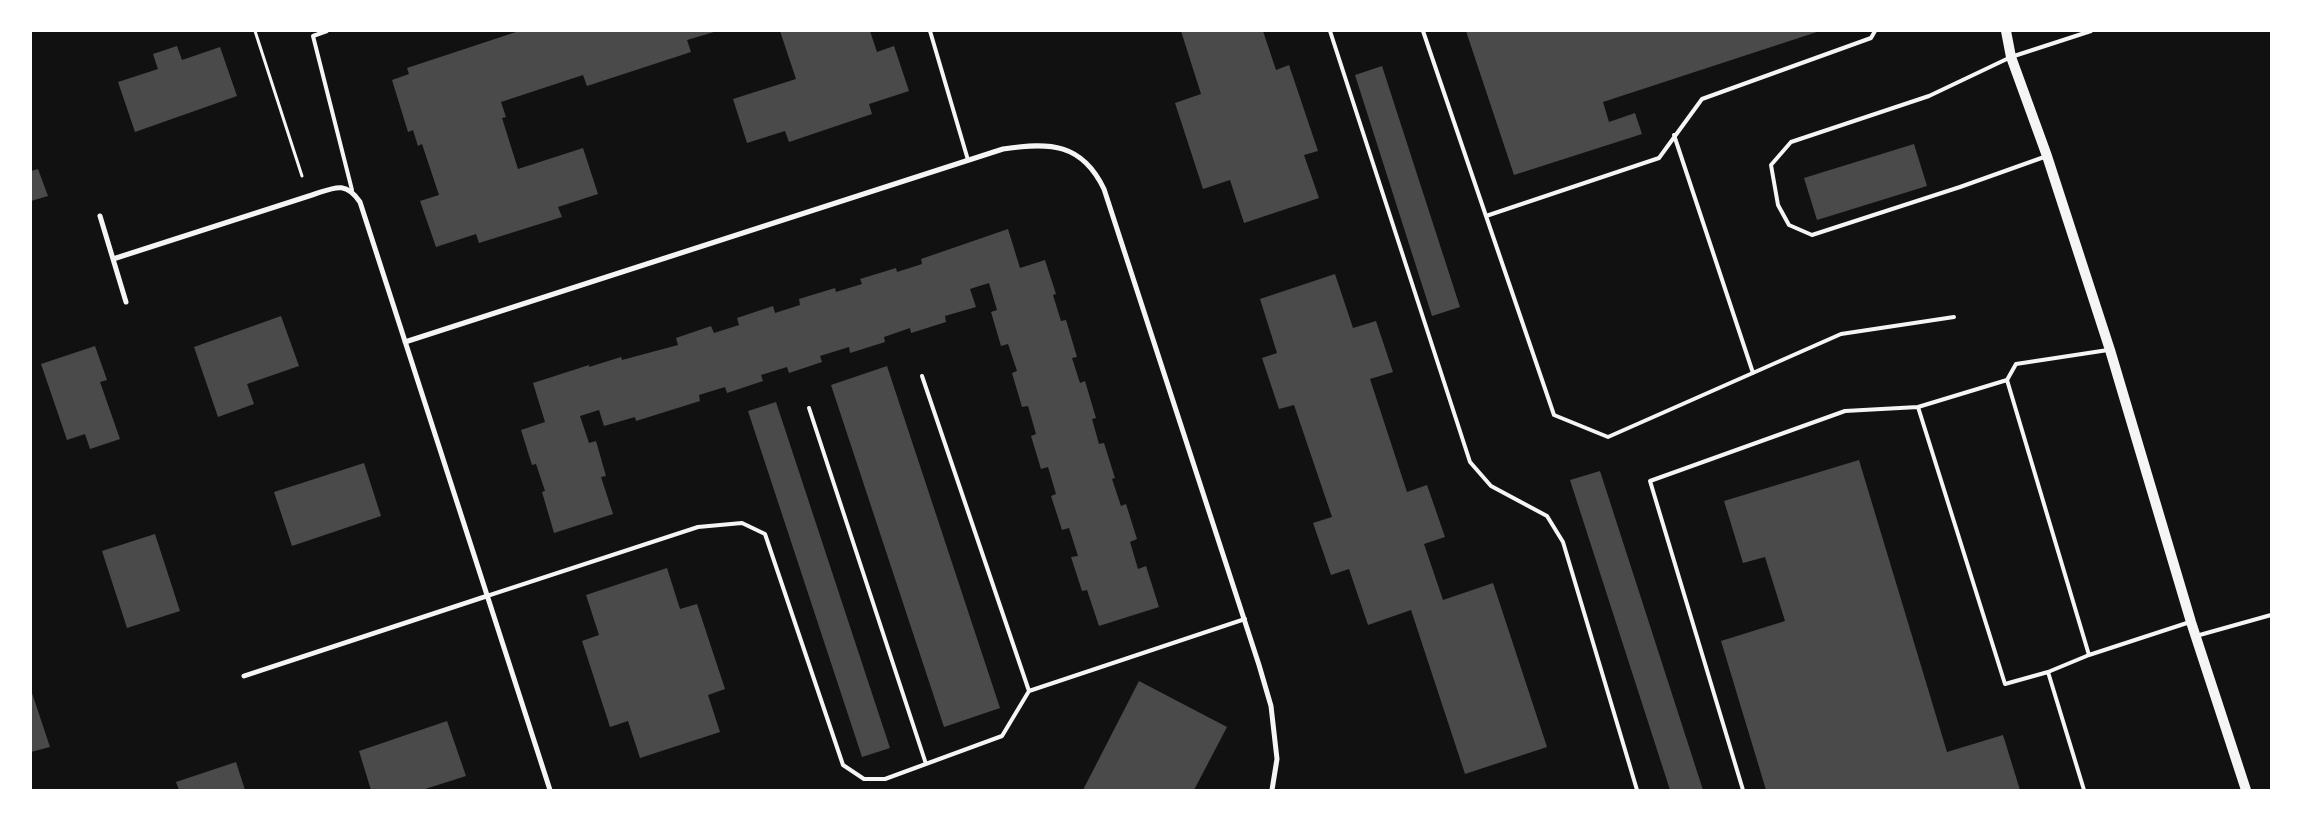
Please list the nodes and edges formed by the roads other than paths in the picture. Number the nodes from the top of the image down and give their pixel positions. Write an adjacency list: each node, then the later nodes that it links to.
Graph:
1 (327, 31): 12 (lane)
2 (930, 31): 11 (lane)
3 (1330, 31): 37 (lane)
4 (1423, 31): 14 (lane)
5 (1875, 31): 9 (lane)
6 (2006, 31): 8 (main road)
7 (2091, 31): 8 (lane)
8 (2012, 57): 10 (main road); 10 (lane)
9 (1674, 135): 14 (lane); 20 (lane)
10 (2047, 156): 19 (main road)
11 (968, 160): 18 (street); 27 (street)
12 (352, 190): 15 (street); 18 (street)
13 (100, 216): 15 (street)
14 (1486, 216): 20 (lane)
15 (113, 259): 16 (street)
16 (126, 302)
17 (1954, 317): 20 (lane)
18 (405, 342): 25 (street)
19 (2110, 350): 22 (lane); 28 (main road)
20 (1752, 373)
21 (922, 376): 33 (lane)
22 (2007, 380): 23 (lane); 30 (lane)
23 (1918, 407): 31 (lane); 38 (lane)
24 (809, 408): 34 (lane)
25 (487, 596): 32 (street); 34 (lane); 35 (street)
26 (2271, 615): 29 (lane)
27 (1245, 619): 33 (lane); 36 (street)
28 (2191, 622): 29 (main road); 30 (lane)
29 (2196, 636): 40 (main road)
30 (2089, 655): 31 (lane)
31 (2048, 672): 39 (lane)
32 (244, 676)
33 (1029, 690): 34 (lane)
34 (926, 764)
35 (550, 790)
36 (1272, 790)
37 (1637, 790)
38 (1743, 790)
39 (2084, 790)
40 (2246, 790)

